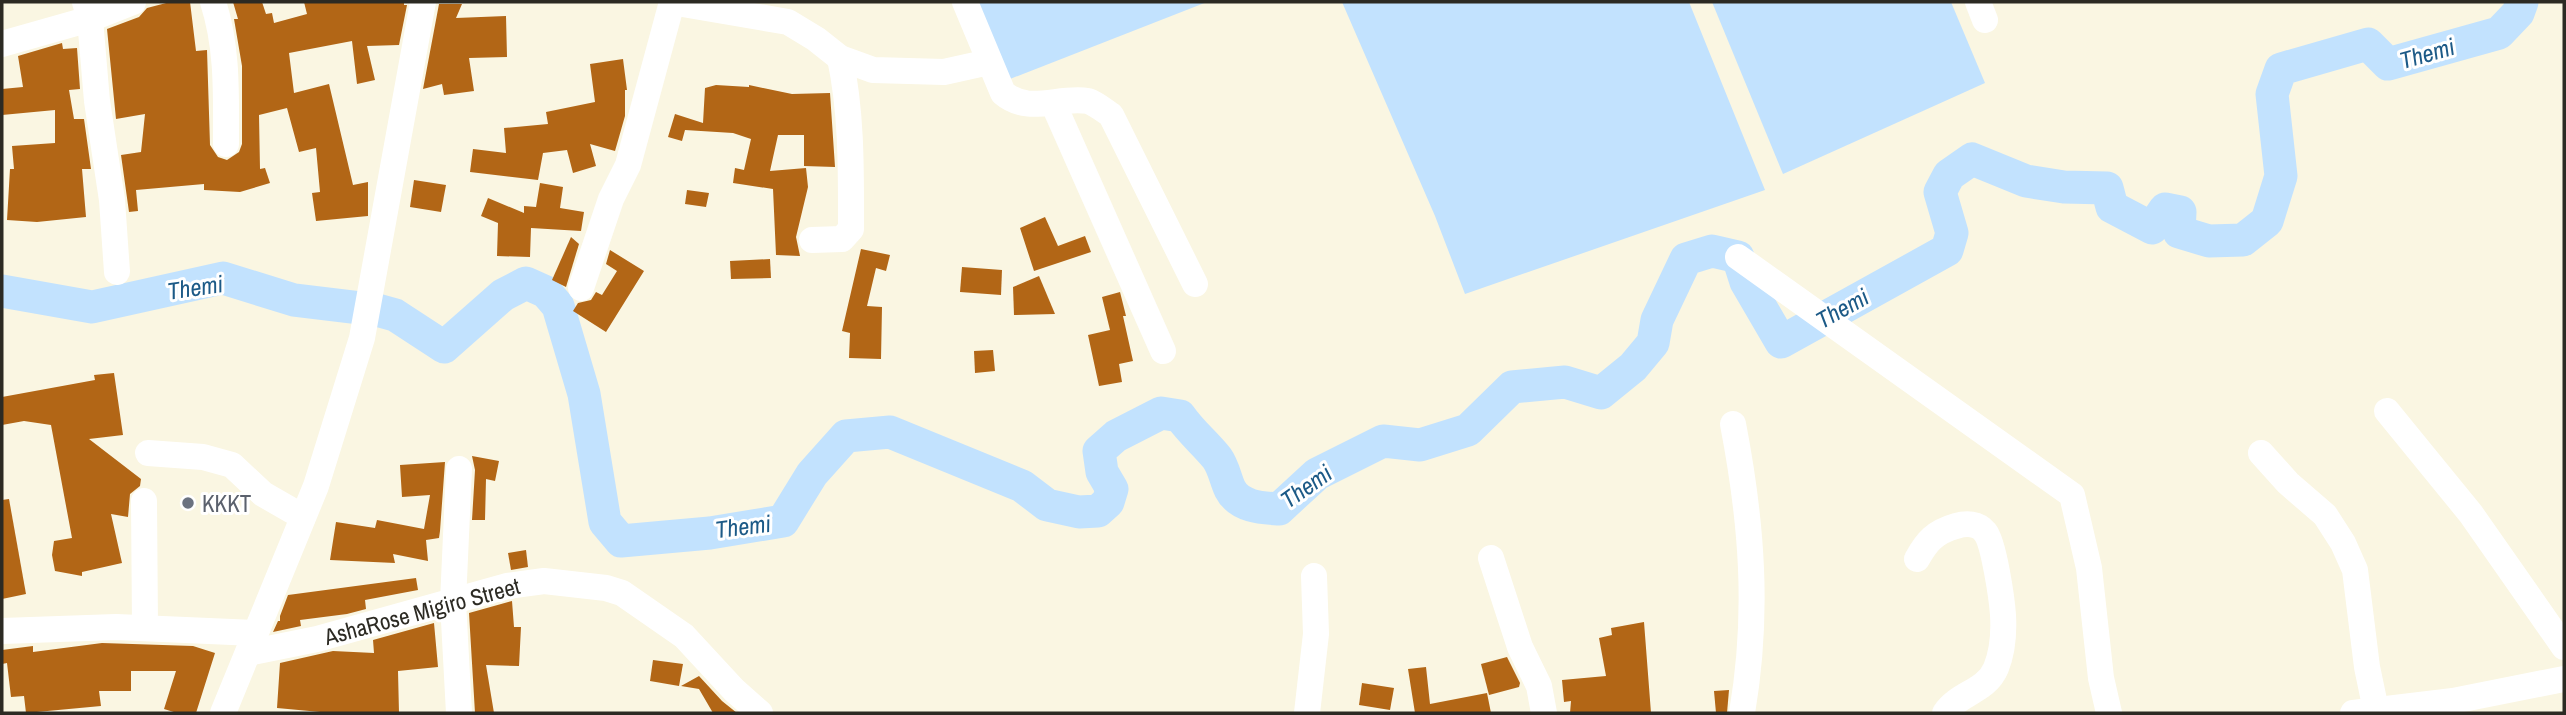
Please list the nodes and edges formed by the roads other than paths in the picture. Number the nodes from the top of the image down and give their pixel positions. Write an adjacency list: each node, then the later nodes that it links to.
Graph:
1 (133, 2): 6 (street)
2 (213, 2): 11 (street)
3 (423, 2): 24 (street)
4 (672, 2): 8 (street); 16 (street)
5 (965, 2): 9 (street)
6 (88, 10): 7 (street); 14 (street)
7 (2, 44)
8 (840, 58): 9 (street); 12 (street)
9 (989, 62): 10 (street)
10 (1053, 103): 15 (street); 17 (street)
11 (226, 144)
12 (812, 240)
13 (1738, 257): 42 (street)
14 (117, 272)
15 (1195, 284)
16 (581, 288)
17 (1163, 351)
18 (2387, 411): 32 (street)
19 (1733, 424): 40 (street)
20 (148, 453): 24 (street)
21 (2261, 453): 34 (street)
22 (459, 469): 28 (street)
23 (144, 501): 29 (street)
24 (303, 517): 31 (street)
25 (1491, 558): 39 (street)
26 (1917, 559): 41 (street)
27 (1314, 576): 38 (street)
28 (453, 602): 31 (street, AshaRose Migiro Street); 36 (street); 37 (street, AshaRose Migiro Street)
29 (145, 627): 30 (street, AshaRose Migiro Street); 31 (street, AshaRose Migiro Street)
30 (2, 631)
31 (252, 643): 35 (street)
32 (2564, 647)
33 (2564, 679): 34 (street)
34 (2365, 712)
35 (223, 713)
36 (459, 713)
37 (760, 713)
38 (1307, 713)
39 (1544, 713)
40 (1742, 713)
41 (1945, 713)
42 (2109, 713)

